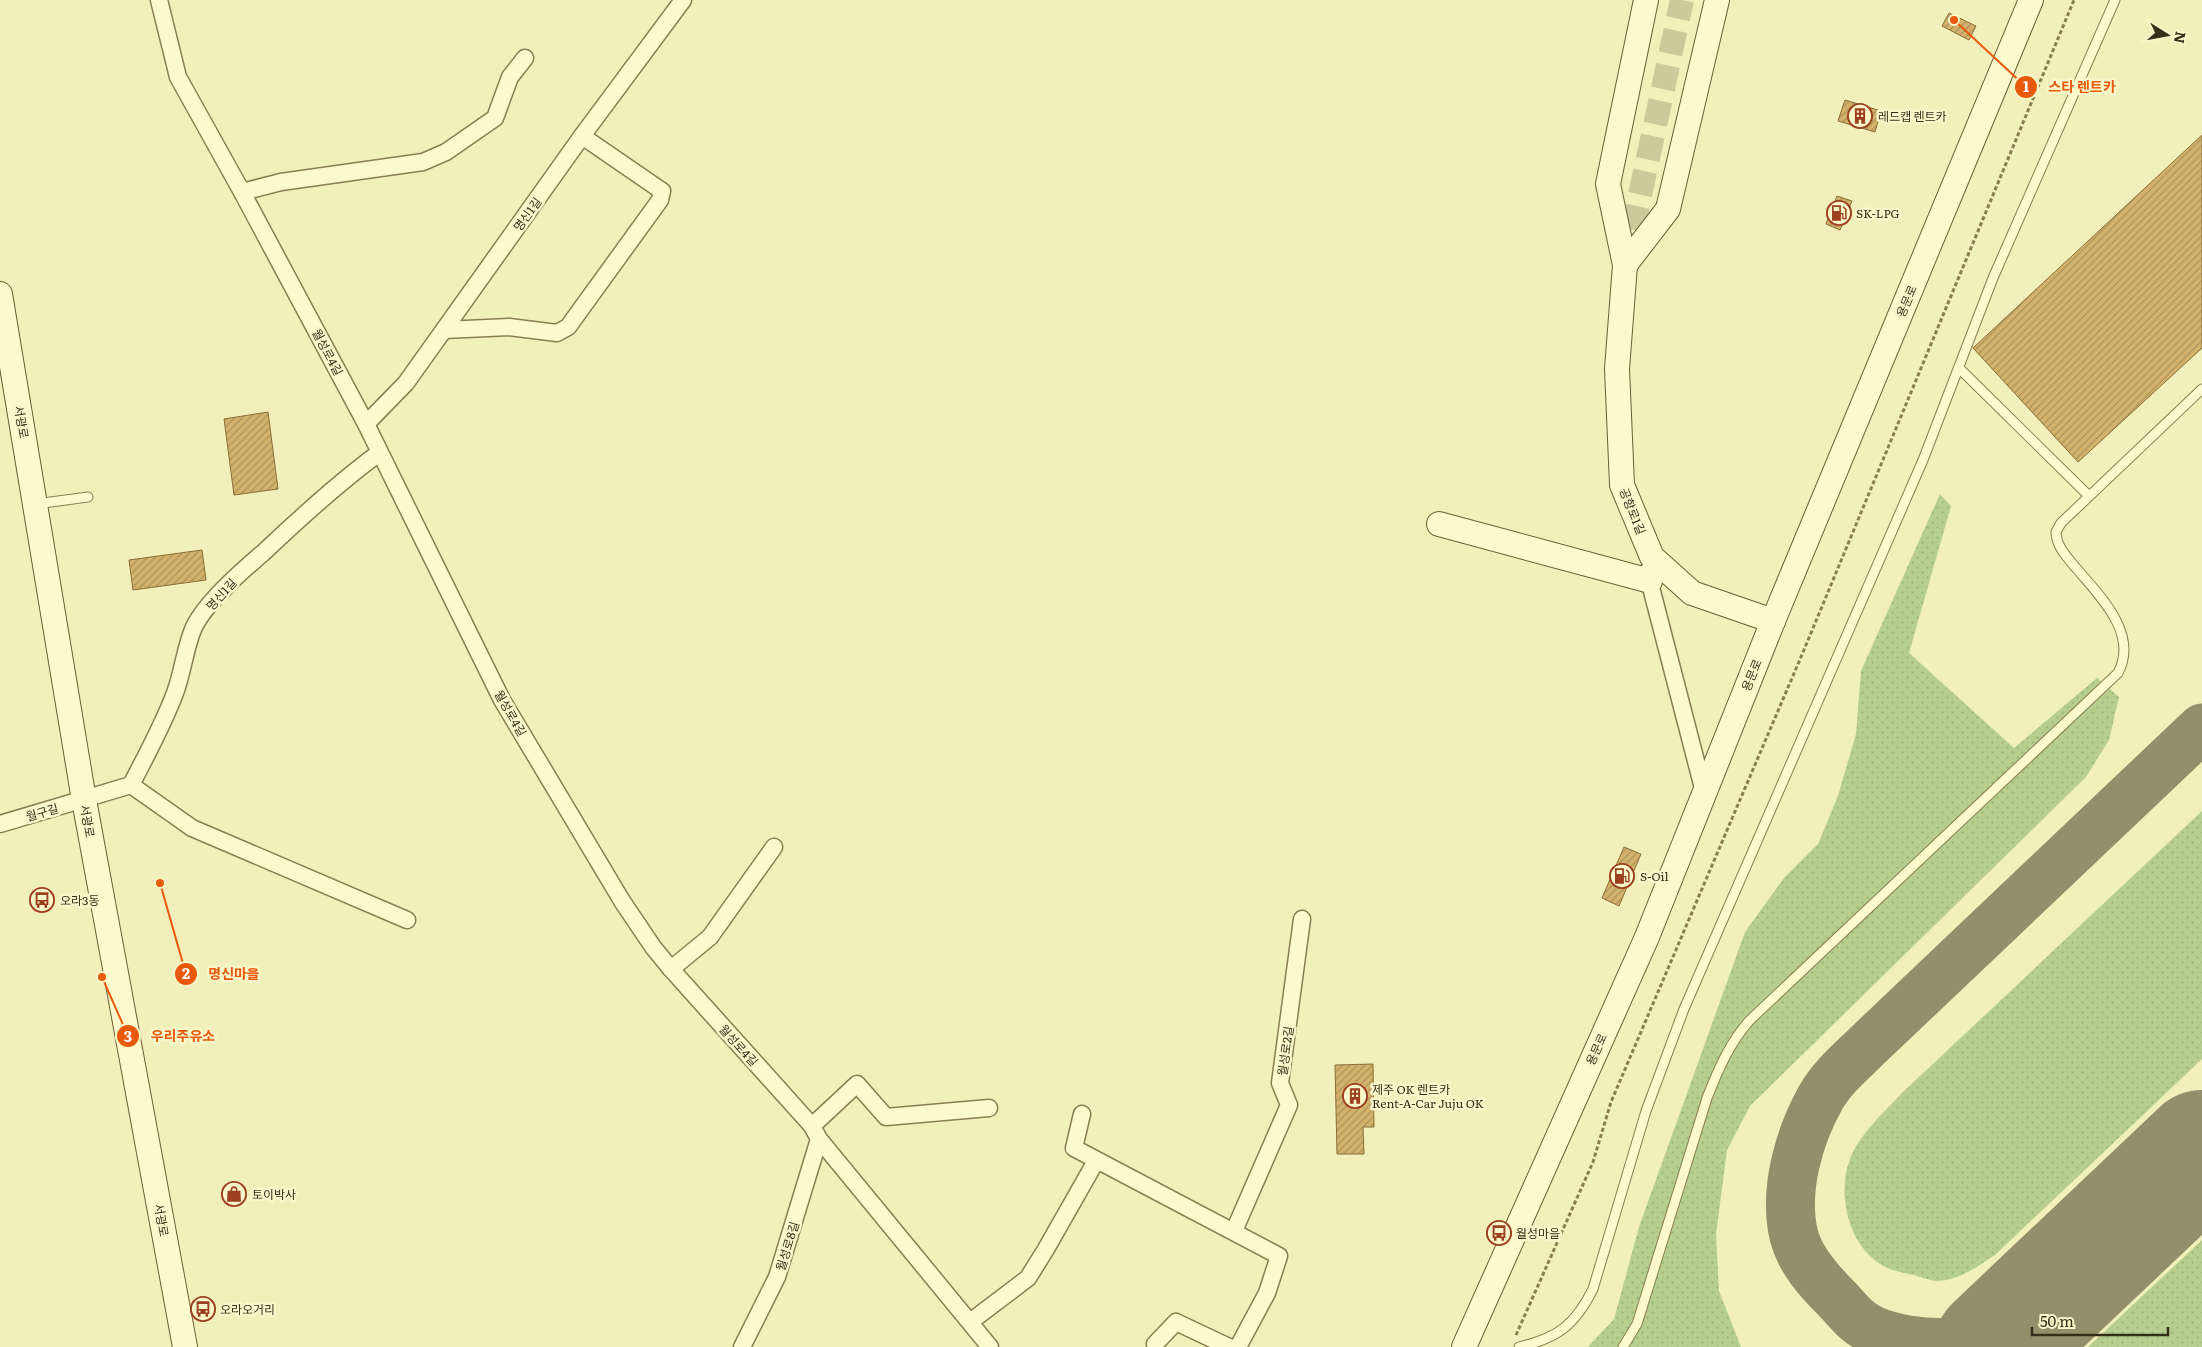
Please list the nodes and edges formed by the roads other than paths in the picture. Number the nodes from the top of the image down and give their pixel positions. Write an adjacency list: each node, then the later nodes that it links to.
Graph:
1 (159, 0): 9 (street, 월성로4길)
2 (683, 0): 8 (street, 명신1길)
3 (1646, 0): 10 (street, 공항로1길)
4 (1717, 0): 10 (street)
5 (2031, 0): 23 (street, 용문로)
6 (2115, 0): 13 (lane)
7 (526, 58): 9 (street)
8 (582, 136): 12 (street, 명신1길); 12 (street)
9 (242, 192): 15 (street, 월성로4길)
10 (1625, 266): 20 (street, 공항로1길)
11 (0, 294): 19 (street, 서광로)
12 (444, 330): 15 (street, 명신1길)
13 (1959, 368): 17 (lane); 45 (lane)
14 (2202, 389): 17 (lane)
15 (366, 424): 16 (street, 월성로4길)
16 (379, 453): 24 (street, 명신1길); 31 (street, 월성로4길)
17 (2089, 496): 46 (lane)
18 (88, 497): 19 (lane)
19 (36, 504): 26 (street, 서광로)
20 (1630, 504): 22 (street); 23 (street, 공항로1길)
21 (1439, 524): 22 (street)
22 (1650, 582): 25 (street)
23 (1773, 621): 25 (street, 용문로)
24 (131, 785): 26 (street, 월구길); 30 (street)
25 (1704, 792): 44 (street, 용문로)
26 (84, 800): 27 (street, 월구길); 39 (street, 서광로)
27 (0, 824)
28 (774, 847): 31 (street)
29 (1302, 919): 36 (street, 월성로2길)
30 (407, 920)
31 (671, 969): 34 (street, 월성로4길)
32 (989, 1108): 34 (street)
33 (1082, 1114): 35 (street)
34 (816, 1133): 37 (street, 월성로4길); 40 (street, 월성로8길)
35 (1096, 1161): 36 (street); 37 (street)
36 (1234, 1231): 43 (street)
37 (970, 1322): 41 (street, 월성로4길)
38 (1155, 1344): 42 (street)
39 (185, 1347)
40 (742, 1347)
41 (990, 1347)
42 (1229, 1347)
43 (1238, 1347)
44 (1464, 1347)
45 (1519, 1347)
46 (1623, 1347)

